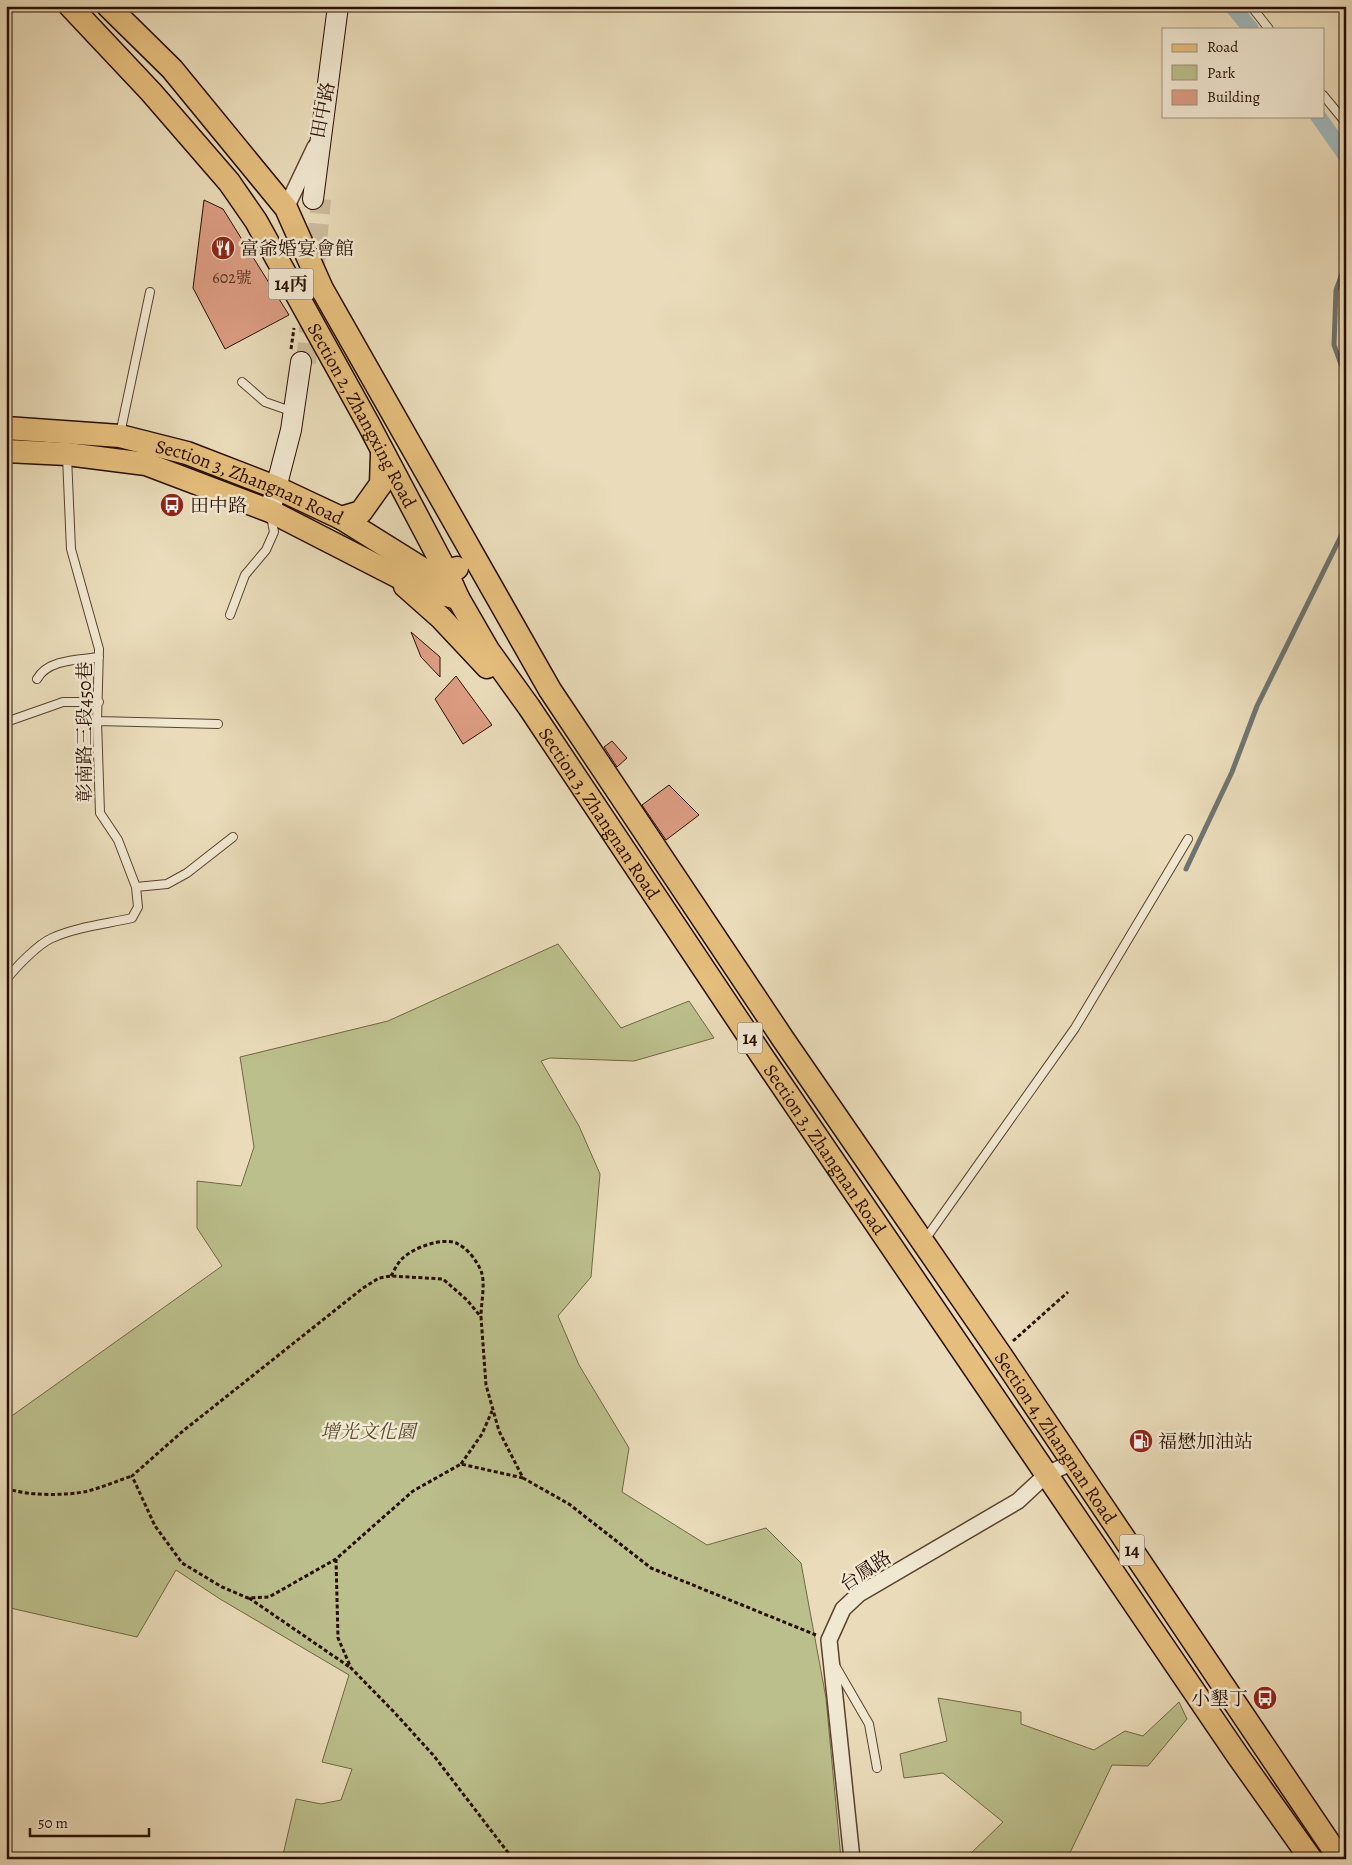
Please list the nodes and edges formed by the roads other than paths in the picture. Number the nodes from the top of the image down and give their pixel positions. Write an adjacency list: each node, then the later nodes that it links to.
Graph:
1 (70, 6): 18 (main road, Section 2, Zhangxing Road / 14丙)
2 (108, 6): 10 (main road, Section 2, Zhangxing Road / 14丙)
3 (338, 6): 8 (street, 田中路)
4 (1251, 6): 5 (lane)
5 (1268, 28)
6 (1324, 96): 7 (lane)
7 (1346, 123)
8 (322, 132): 9 (street); 10 (street, 田中路)
9 (317, 199)
10 (286, 208): 23 (main road, Section 2, Zhangxing Road / 14丙)
11 (150, 292): 16 (lane)
12 (303, 362): 14 (street)
13 (242, 382): 14 (lane)
14 (294, 414): 20 (street)
15 (6, 428): 16 (main road, Section 3, Zhangnan Road)
16 (120, 436): 20 (main road, Section 3, Zhangnan Road)
17 (6, 451): 19 (main road, Section 3, Zhangnan Road)
18 (382, 453): 22 (main road); 24 (main road, Section 2, Zhangxing Road / 14丙)
19 (67, 454): 21 (main road, Section 3, Zhangnan Road); 28 (lane, 彰南路三段450巷)
20 (276, 487): 21 (street); 22 (main road, Section 3, Zhangnan Road)
21 (270, 511): 25 (main road, Section 3, Zhangnan Road); 27 (lane)
22 (341, 518): 24 (main road, Section 3, Zhangnan Road)
23 (477, 561): 24 (main road, Section 3, Zhangnan Road); 26 (main road); 39 (main road, Section 3, Zhangnan Road / 14)
24 (446, 572): 26 (main road, Section 2, Zhangxing Road / 14丙)
25 (391, 573): 26 (main road, Section 3, Zhangnan Road); 31 (main road)
26 (458, 598): 31 (main road, Section 3, Zhangnan Road / 14)
27 (230, 615)
28 (99, 657): 29 (lane); 30 (lane, 彰南路三段450巷)
29 (36, 679)
30 (99, 702): 32 (lane, 彰南路三段450巷); 33 (lane)
31 (529, 706): 41 (main road, Section 3, Zhangnan Road / 14)
32 (97, 721): 34 (lane); 37 (lane, 彰南路三段450巷)
33 (6, 722)
34 (218, 724)
35 (233, 837): 37 (lane)
36 (1188, 839): 39 (lane)
37 (136, 887): 38 (lane, 彰南路三段450巷)
38 (6, 980)
39 (923, 1242): 40 (main road, Section 4, Zhangnan Road / 14)
40 (1073, 1462): 41 (street, 台鳳路); 46 (main road, Section 4, Zhangnan Road / 14)
41 (1047, 1474): 42 (street, 台鳳路); 45 (main road, Section 4, Zhangnan Road / 14)
42 (831, 1658): 43 (lane); 44 (street)
43 (877, 1768)
44 (852, 1859)
45 (1311, 1859)
46 (1340, 1859)

